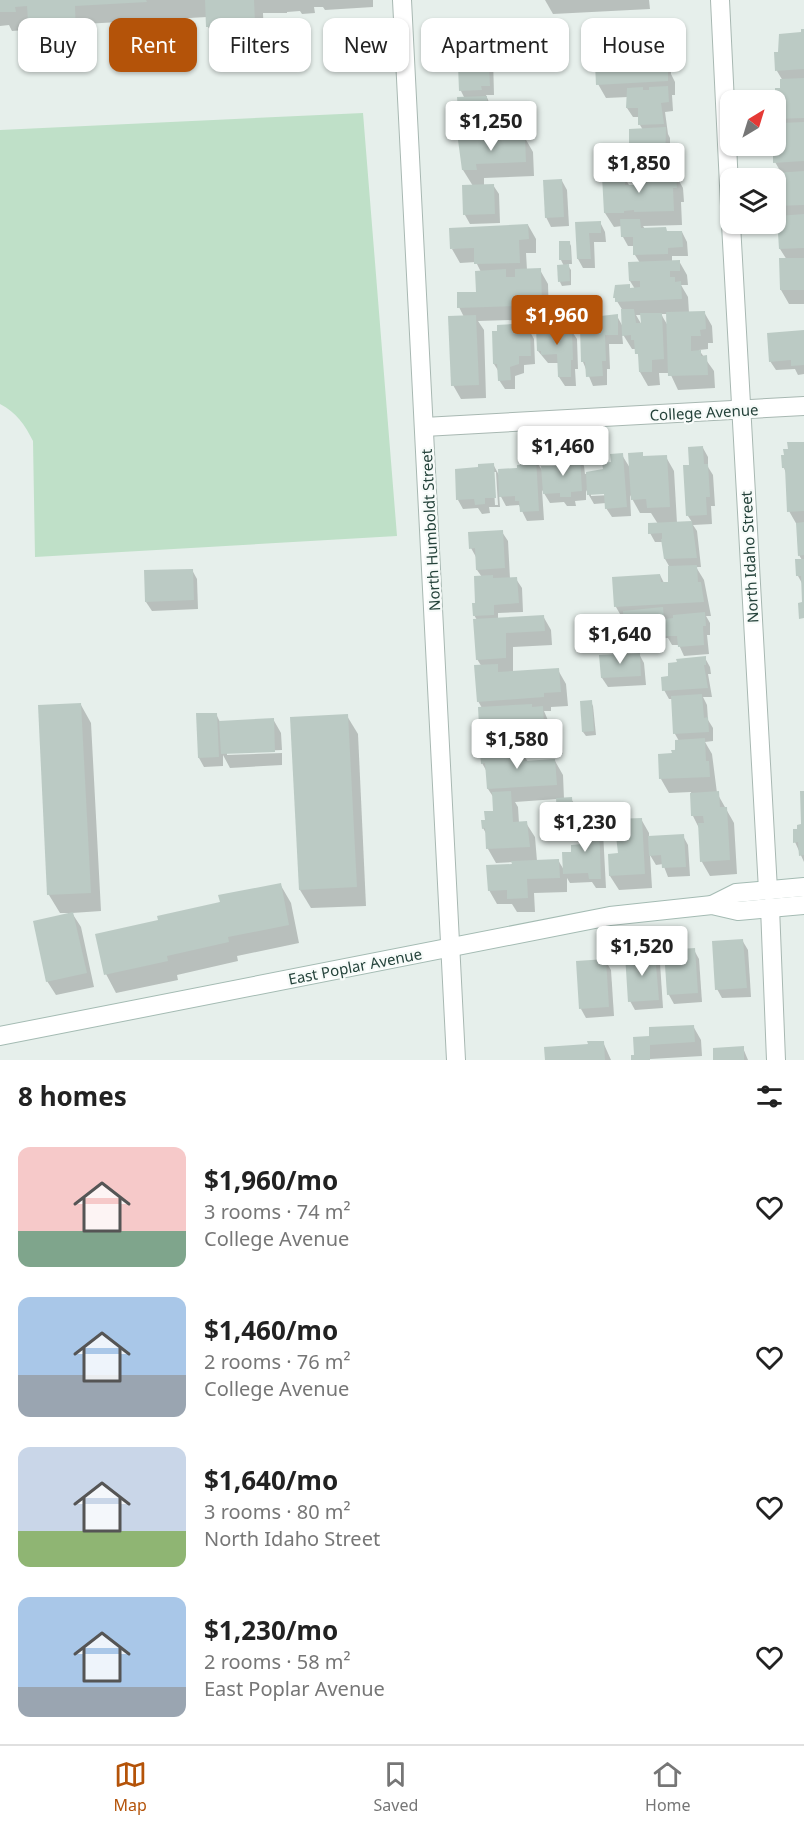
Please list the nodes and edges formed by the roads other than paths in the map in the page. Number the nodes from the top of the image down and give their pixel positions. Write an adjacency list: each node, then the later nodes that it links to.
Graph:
1 (402, 0): 7 (street, North Humboldt Street)
2 (720, 0): 3 (street)
3 (728, 168)
4 (732, 234): 6 (street, North Idaho Street)
5 (804, 406): 6 (street, College Avenue)
6 (741, 410): 7 (street, College Avenue); 9 (street, North Idaho Street)
7 (424, 428): 11 (street, North Humboldt Street)
8 (804, 886): 9 (street, East Poplar Avenue)
9 (769, 899): 10 (street, East Poplar Avenue); 11 (street, East Poplar Avenue); 14 (street, North Idaho Street)
10 (804, 905)
11 (450, 947): 12 (street, East Poplar Avenue); 13 (street, North Humboldt Street)
12 (0, 1036)
13 (456, 1060)
14 (776, 1060)

